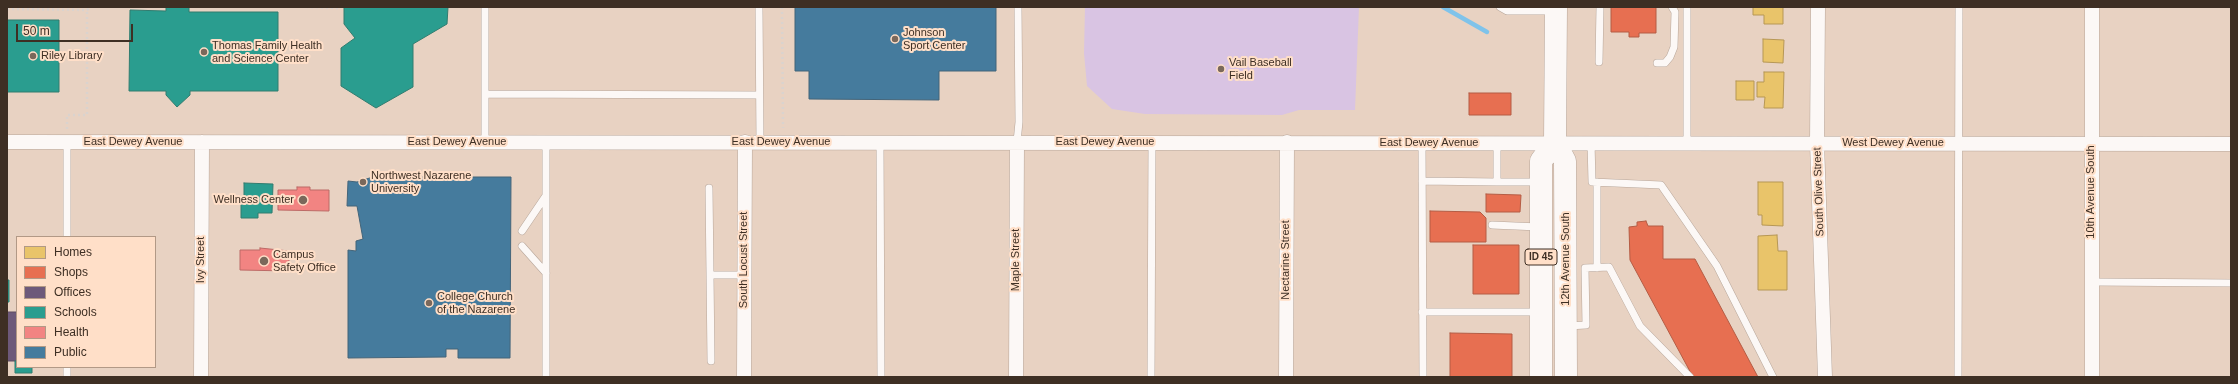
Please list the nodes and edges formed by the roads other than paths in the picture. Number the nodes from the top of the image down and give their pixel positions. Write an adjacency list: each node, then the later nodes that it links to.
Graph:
1 (485, 7): 16 (lane)
2 (759, 7): 17 (lane)
3 (1018, 7): 26 (lane)
4 (1500, 7): 11 (lane)
5 (1600, 7): 14 (lane)
6 (1672, 7): 12 (lane)
7 (1687, 7): 13 (lane)
8 (1818, 7): 34 (street, South Olive Street)
9 (1959, 7): 35 (lane)
10 (2092, 7): 36 (street, 10th Avenue South)
11 (1556, 9): 30 (main road, 12th Avenue South / ID 45)
12 (1675, 22): 13 (lane); 15 (lane)
13 (1687, 22): 33 (lane)
14 (1599, 62)
15 (1657, 63)
16 (485, 94): 17 (lane); 21 (lane)
17 (759, 95): 24 (lane)
18 (7, 142): 19 (street, East Dewey Avenue)
19 (67, 142): 20 (street, East Dewey Avenue); 47 (lane)
20 (202, 142): 21 (street, East Dewey Avenue); 59 (street, Ivy Street)
21 (485, 142): 22 (street, East Dewey Avenue)
22 (546, 142): 23 (street, East Dewey Avenue); 43 (lane)
23 (745, 142): 24 (street, East Dewey Avenue); 52 (street, South Locust Street)
24 (760, 142): 25 (street, East Dewey Avenue)
25 (880, 142): 26 (street, East Dewey Avenue); 62 (lane)
26 (1017, 142): 27 (street, East Dewey Avenue); 63 (street, Maple Street)
27 (1152, 142): 28 (street, East Dewey Avenue); 64 (lane)
28 (1286, 142): 29 (street, East Dewey Avenue); 65 (street, Nectarine Street)
29 (1422, 142): 32 (street, East Dewey Avenue); 38 (lane)
30 (1555, 142): 31 (street, West Dewey Avenue); 32 (street, East Dewey Avenue); 40 (main road, ID 45); 57 (main road, 12th Avenue South / ID 45)
31 (1591, 142): 33 (street, West Dewey Avenue); 41 (lane)
32 (1497, 143): 39 (lane)
33 (1687, 143): 34 (street, West Dewey Avenue)
34 (1817, 143): 35 (street, West Dewey Avenue); 72 (street, South Olive Street)
35 (1960, 144): 36 (street, West Dewey Avenue); 73 (lane)
36 (2091, 144): 37 (street, West Dewey Avenue); 53 (street, 10th Avenue South)
37 (2231, 144)
38 (1422, 181): 39 (lane); 55 (lane)
39 (1497, 182): 40 (lane)
40 (1541, 182): 45 (main road, ID 45)
41 (1597, 182): 49 (lane); 71 (lane)
42 (709, 188): 51 (lane)
43 (546, 197): 46 (lane); 50 (lane)
44 (1492, 225): 45 (lane)
45 (1541, 228): 56 (main road, ID 45)
46 (522, 231)
47 (67, 236)
48 (522, 246): 50 (lane)
49 (1597, 268): 57 (lane); 70 (lane)
50 (546, 273): 60 (lane)
51 (710, 275): 52 (lane); 58 (lane)
52 (744, 275): 61 (street, South Locust Street)
53 (2092, 282): 54 (lane); 74 (street, 10th Avenue South)
54 (2231, 283)
55 (1422, 312): 56 (lane); 66 (lane)
56 (1542, 312): 67 (main road, ID 45); 68 (main road)
57 (1566, 326): 69 (main road, 12th Avenue South / ID 45)
58 (711, 362)
59 (201, 377)
60 (546, 377)
61 (744, 377)
62 (881, 377)
63 (1016, 377)
64 (1150, 377)
65 (1286, 377)
66 (1423, 377)
67 (1541, 377)
68 (1554, 377)
69 (1566, 377)
70 (1690, 377)
71 (1773, 377)
72 (1825, 377)
73 (1958, 377)
74 (2092, 377)

